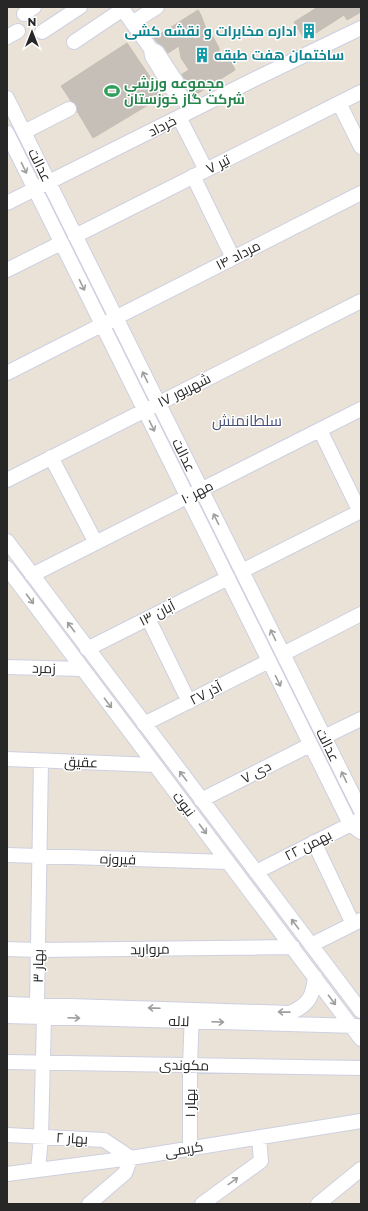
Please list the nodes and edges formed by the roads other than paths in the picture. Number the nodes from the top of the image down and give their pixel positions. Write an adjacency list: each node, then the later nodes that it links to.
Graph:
1 (80, 7): 6 (street)
2 (157, 7): 4 (street)
3 (122, 8): 4 (street); 7 (street)
4 (132, 23): 12 (street)
5 (361, 28): 12 (street, خرداد)
6 (42, 32)
7 (74, 42)
8 (361, 92): 10 (street, ۷ تیر)
9 (7, 98): 13 (street, عدالت)
10 (339, 103): 15 (street); 16 (street, ۷ تیر)
11 (69, 109): 13 (street)
12 (185, 114): 16 (street); 18 (street, خرداد)
13 (24, 132): 18 (street, عدالت)
14 (8, 137): 19 (street, عدالت, one-way to 19)
15 (361, 147)
16 (206, 170): 17 (street, ۷ تیر)
17 (193, 176): 22 (street, ۷ تیر); 24 (street)
18 (49, 182): 19 (street, خرداد); 22 (street, عدالت)
19 (35, 189): 21 (street, خرداد); 23 (street, عدالت)
20 (361, 193): 24 (street, ۱۴ مرداد)
21 (7, 203)
22 (75, 236): 27 (street, عدالت)
23 (61, 243): 25 (street); 28 (street, عدالت, one-way to 28)
24 (232, 258): 27 (street, ۱۴ مرداد)
25 (7, 270)
26 (361, 301): 30 (street, ۱۷ شهریور)
27 (116, 318): 28 (street, ۱۴ مرداد); 30 (street, عدالت, one-way to 27)
28 (102, 325): 29 (street); 31 (street, عدالت)
29 (7, 373)
30 (158, 403): 31 (street, ۱۷ شهریور); 36 (street, عدالت)
31 (144, 410): 34 (street, ۱۷ شهریور); 37 (street, عدالت, one-way to 37)
32 (361, 410): 33 (street, ۱۰ مهر)
33 (320, 430): 36 (street, ۱۰ مهر); 38 (street)
34 (51, 457): 35 (street, ۱۷ شهریور); 40 (street)
35 (7, 480)
36 (201, 490): 37 (street, ۱۰ مهر); 41 (street, عدالت, one-way to 36)
37 (187, 497): 40 (street, ۱۰ مهر); 44 (street, عدالت)
38 (360, 512): 41 (street)
39 (7, 541): 43 (street, نبوت)
40 (96, 543): 43 (street, ۱۰ مهر)
41 (242, 571): 48 (street, عدالت, one-way to 41)
42 (9, 573): 51 (street, نبوت, one-way to 51)
43 (32, 575): 47 (street, نبوت, one-way to 43)
44 (228, 578): 46 (street, ۱۳ آبان); 49 (street, عدالت)
45 (361, 614): 48 (street)
46 (148, 618): 47 (street, ۱۳ آبان); 52 (street)
47 (87, 649): 54 (street, نبوت)
48 (283, 654): 55 (street, عدالت)
49 (269, 661): 52 (street, ۲۷ آذر); 56 (street, عدالت, one-way to 56)
50 (7, 668): 51 (street, زمرد)
51 (82, 669): 59 (street, نبوت, one-way to 59)
52 (189, 702): 54 (street, ۲۷ آذر)
53 (361, 719): 55 (street)
54 (144, 724): 60 (street, نبوت, one-way to 54)
55 (324, 737): 61 (street, عدالت, one-way to 55)
56 (310, 745): 60 (street, ۷ دی); 62 (street, عدالت)
57 (7, 759): 58 (street, عقیق)
58 (41, 761): 59 (street, عقیق); 65 (street, بهار ۳)
59 (155, 765): 66 (street, نبوت, one-way to 66)
60 (201, 800): 67 (street, نبوت)
61 (361, 812)
62 (357, 825): 63 (street, ۲۲ بهمن)
63 (314, 842): 67 (street, ۲۲ بهمن); 68 (street)
64 (7, 855): 65 (street, فیروزه)
65 (40, 856): 66 (street, فیروزه); 72 (street, بهار ۳)
66 (228, 862): 70 (street, نبوت)
67 (256, 872): 69 (street, نبوت, one-way to 67)
68 (357, 922): 69 (street)
69 (311, 945): 76 (street, نبوت)
70 (292, 947): 72 (street, مروارید); 73 (street, نبوت)
71 (7, 950): 72 (street, مروارید)
72 (38, 950): 75 (street, بهار ۳)
73 (315, 977): 77 (street, لاله, one-way to 77); 80 (street, نبوت, one-way to 80)
74 (7, 1004): 75 (street, لاله)
75 (38, 1004): 77 (street, لاله, one-way to 75); 79 (street, بهار ۳)
76 (361, 1011)
77 (192, 1015): 79 (street, لاله, one-way to 77); 80 (street, لاله, one-way to 80); 84 (street, بهار ۱)
78 (7, 1016): 79 (street, لاله)
79 (44, 1017): 83 (street, بهار ۳)
80 (358, 1024): 81 (street, نبوت)
81 (361, 1039)
82 (7, 1062): 83 (street, مکوندی)
83 (43, 1062): 84 (street, مکوندی); 88 (street, بهار ۳)
84 (190, 1066): 85 (street, مکوندی); 90 (street, بهار ۱)
85 (361, 1068)
86 (361, 1121): 89 (street, کریمی)
87 (7, 1135): 88 (street, بهار ۲)
88 (41, 1137): 91 (street, بهار ۲); 93 (street, بهار ۳)
89 (259, 1137): 90 (street, کریمی); 96 (street, one-way to 89)
90 (190, 1148): 91 (street, کریمی)
91 (131, 1158): 93 (street, کریمی); 95 (street)
92 (361, 1169): 97 (street)
93 (38, 1170): 94 (street, کریمی)
94 (7, 1174)
95 (89, 1204)
96 (202, 1204)
97 (318, 1204)

